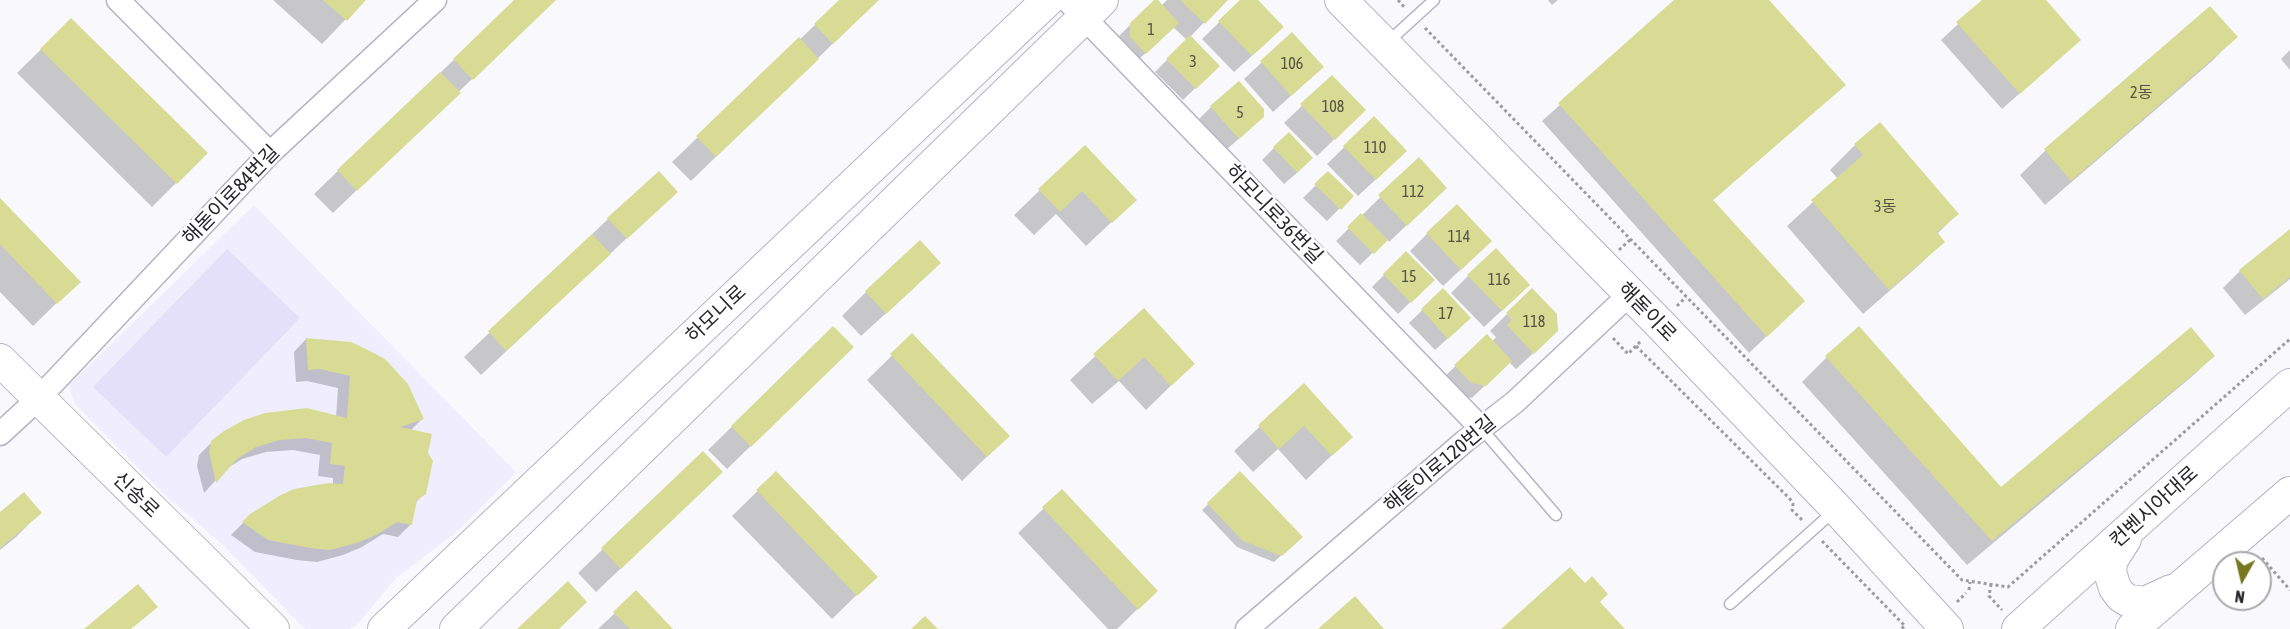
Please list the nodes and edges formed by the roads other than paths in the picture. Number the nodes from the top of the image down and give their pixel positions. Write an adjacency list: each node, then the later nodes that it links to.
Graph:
1 (118, 0): 8 (street)
2 (435, 0): 8 (street, 해돋이로84번길)
3 (1048, 0): 22 (street, 하모니로)
4 (1341, 0): 7 (street, 해돋이로)
5 (1434, 0): 7 (lane)
6 (1084, 6): 13 (street, 하모니로36번길); 23 (street)
7 (1385, 45): 9 (street, 해돋이로)
8 (270, 153): 12 (street, 해돋이로84번길)
9 (1630, 294): 13 (street, 해돋이로120번길); 16 (street, 해돋이로)
10 (0, 360): 12 (street, 신송로)
11 (2290, 385): 18 (street, 컨벤시아대로)
12 (38, 399): 14 (street, 해돋이로84번길); 21 (street, 신송로)
13 (1481, 428): 17 (lane); 24 (street, 해돋이로120번길)
14 (0, 434)
15 (2290, 492): 19 (street)
16 (1836, 508): 20 (lane); 25 (street, 해돋이로)
17 (1556, 515)
18 (2132, 528): 19 (street); 26 (street, 컨벤시아대로)
19 (2188, 579): 27 (street)
20 (1730, 604)
21 (273, 629)
22 (384, 629)
23 (456, 629)
24 (1246, 629)
25 (1947, 629)
26 (2018, 629)
27 (2132, 629)

